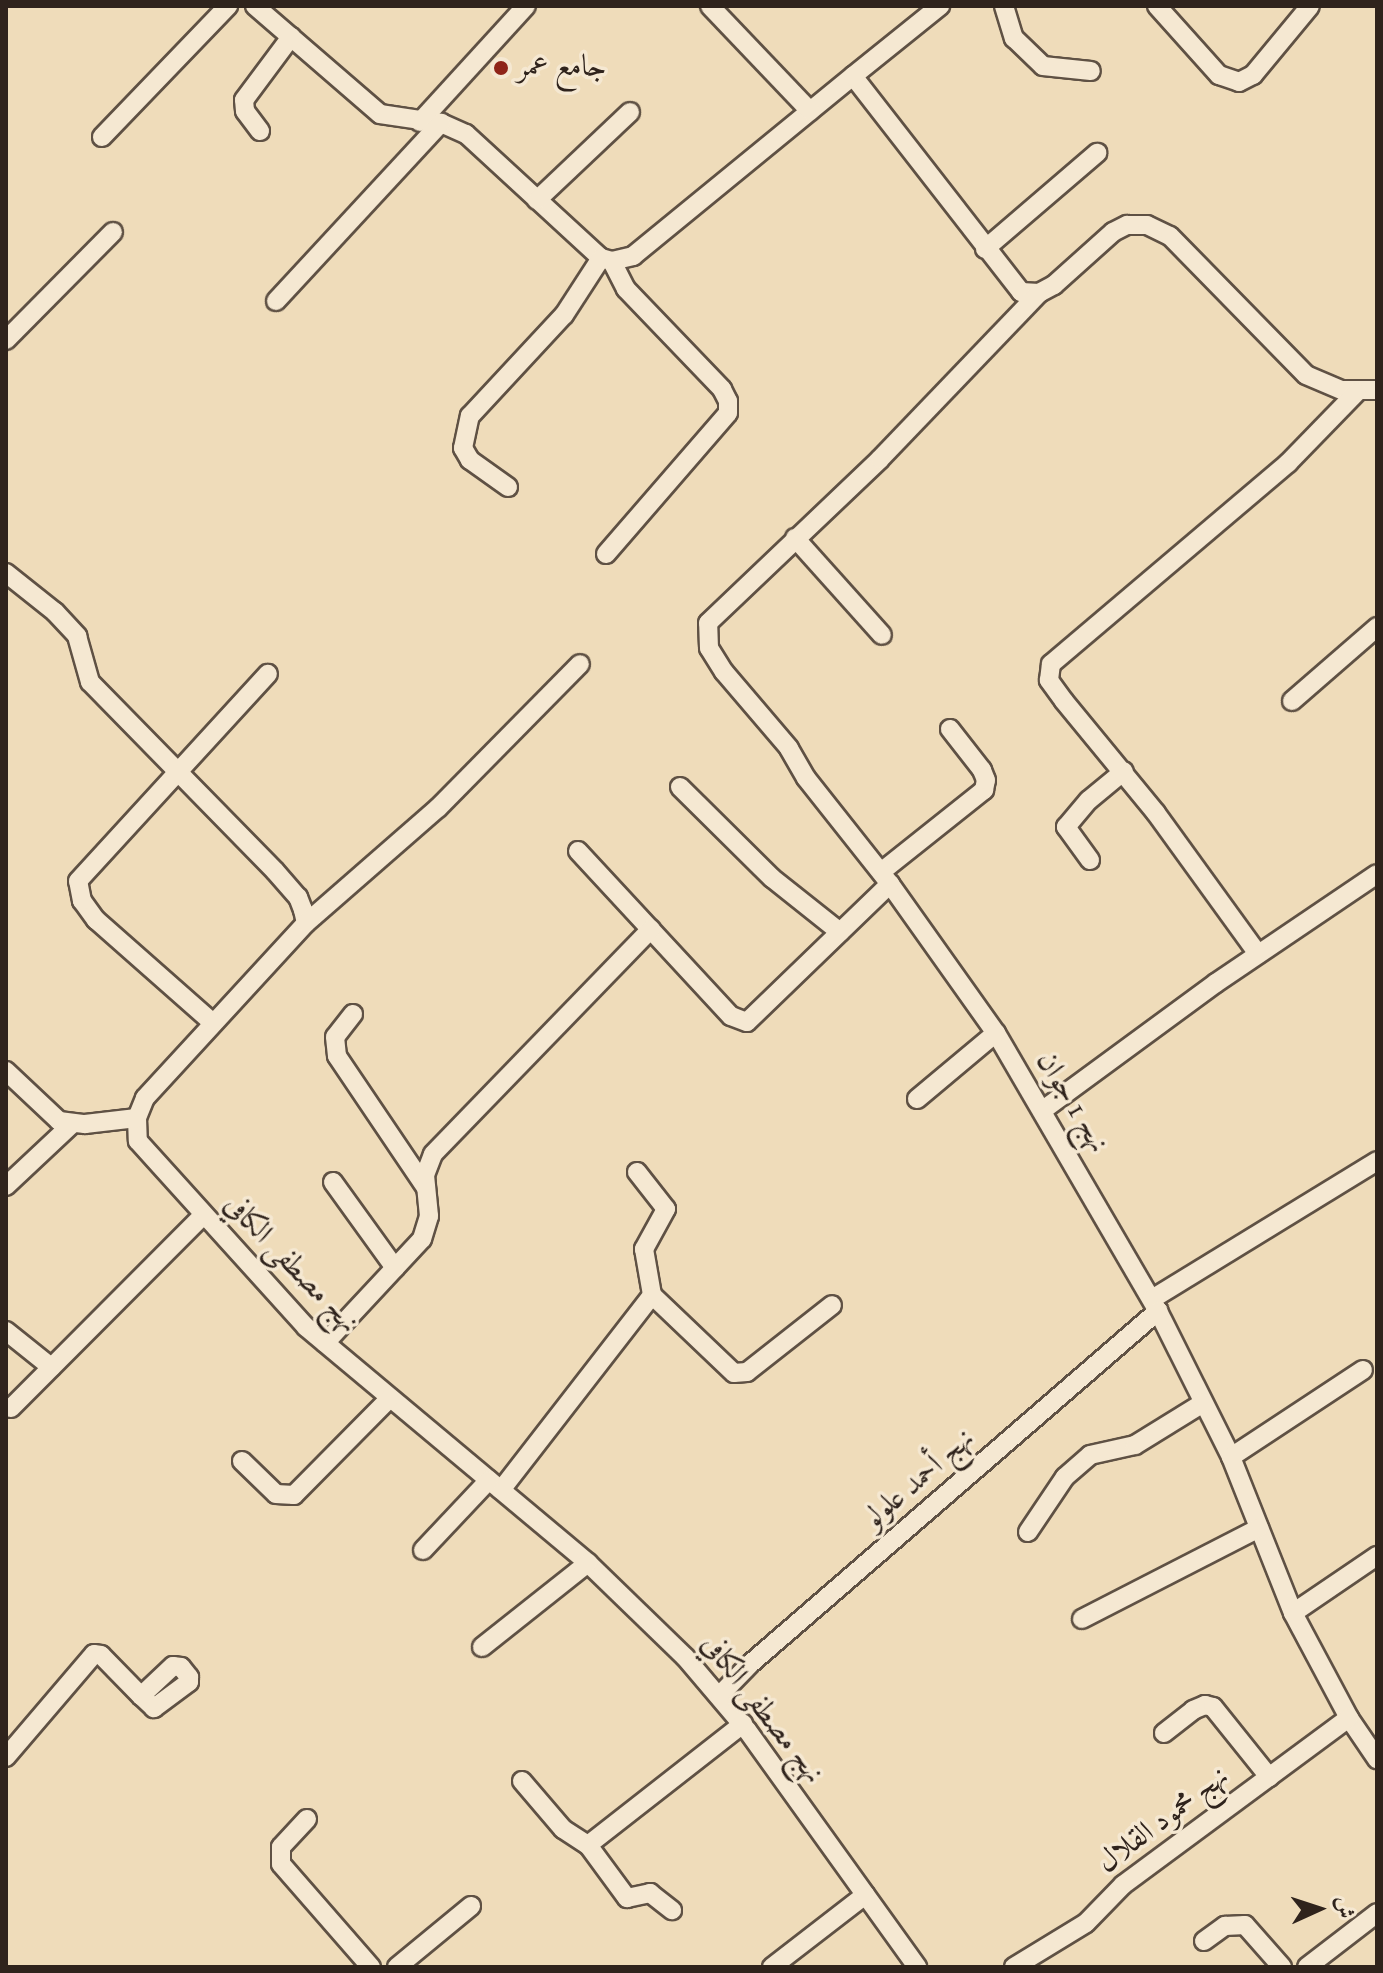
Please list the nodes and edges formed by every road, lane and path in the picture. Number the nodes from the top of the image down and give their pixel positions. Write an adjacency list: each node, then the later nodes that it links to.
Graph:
1 (228, 6): 17 (street)
2 (255, 6): 9 (street)
3 (526, 6): 14 (street)
4 (710, 6): 12 (street)
5 (940, 6): 11 (street)
6 (1004, 6): 10 (street)
7 (1157, 6): 8 (street)
8 (1310, 6)
9 (291, 37): 14 (street); 16 (street)
10 (1091, 71)
11 (853, 76): 12 (street); 21 (street)
12 (810, 111): 22 (street)
13 (630, 112): 19 (street)
14 (420, 122): 15 (street)
15 (441, 123): 19 (street); 24 (street)
16 (260, 131)
17 (102, 137)
18 (1097, 153): 21 (street)
19 (537, 200): 22 (street)
20 (113, 232): 25 (street)
21 (985, 249): 23 (street)
22 (606, 260): 28 (street); 30 (street)
23 (1039, 293): 27 (street, نهج 1 جوان); 29 (street, نهج 1 جوان)
24 (276, 301)
25 (6, 340)
26 (1377, 390): 27 (street)
27 (1356, 393): 38 (street)
28 (508, 487)
29 (795, 538): 33 (street); 44 (street, نهج 1 جوان)
30 (606, 554)
31 (6, 573): 39 (street)
32 (1377, 627): 36 (street)
33 (882, 635)
34 (580, 664): 45 (street)
35 (268, 674): 39 (street)
36 (1292, 701)
37 (950, 729): 44 (street)
38 (1124, 771): 42 (street); 48 (street)
39 (179, 775): 45 (street); 50 (street)
40 (680, 787): 47 (street)
41 (578, 851): 46 (street)
42 (1090, 860)
43 (1377, 874): 48 (street)
44 (885, 878): 47 (street); 51 (street, نهج 1 جوان)
45 (306, 923): 50 (street)
46 (651, 929): 47 (street); 61 (street)
47 (840, 932)
48 (1258, 954): 54 (street)
49 (353, 1014): 61 (street)
50 (213, 1023): 55 (street)
51 (996, 1033): 53 (street); 54 (street, نهج 1 جوان)
52 (6, 1071): 56 (street)
53 (917, 1099)
54 (1043, 1110): 66 (street, نهج 1 جوان)
55 (137, 1118): 56 (street); 62 (street, نهج مصطفى الكافي)
56 (72, 1124): 60 (street)
57 (1377, 1161): 66 (street, نهج أحمد علولو)
58 (637, 1172): 64 (street)
59 (333, 1182): 63 (street)
60 (6, 1186)
61 (426, 1188): 63 (street)
62 (203, 1215): 68 (street, نهج مصطفى الكافي); 69 (street)
63 (395, 1268): 68 (street)
64 (652, 1295): 65 (street); 76 (street)
65 (832, 1305)
66 (1155, 1305): 72 (street, نهج 1 جوان); 85 (street, نهج أحمد علولو)
67 (6, 1331): 69 (street)
68 (325, 1343): 71 (street, نهج مصطفى الكافي)
69 (51, 1367): 73 (street)
70 (1363, 1370): 74 (street)
71 (389, 1399): 75 (street); 76 (street, نهج مصطفى الكافي)
72 (1203, 1403): 74 (street, نهج 1 جوان); 78 (street)
73 (11, 1408)
74 (1231, 1457): 77 (street, نهج 1 جوان)
75 (242, 1461)
76 (495, 1485): 79 (street); 81 (street, نهج مصطفى الكافي)
77 (1259, 1528): 82 (street, نهج 1 جوان); 83 (street)
78 (1028, 1532)
79 (423, 1550)
80 (1377, 1556): 82 (street)
81 (588, 1563): 84 (street); 85 (street, نهج مصطفى الكافي)
82 (1293, 1613): 87 (street, نهج 1 جوان)
83 (1082, 1619)
84 (482, 1647)
85 (720, 1695): 88 (street, نهج مصطفى الكافي)
86 (141, 1696): 90 (street)
87 (1349, 1718): 91 (street, نهج 1 جوان); 92 (street, نهج محمود القلال)
88 (743, 1724): 95 (street); 96 (street, نهج مصطفى الكافي)
89 (1164, 1733): 92 (street)
90 (6, 1757)
91 (1377, 1759)
92 (1269, 1777): 105 (street, نهج محمود القلال)
93 (522, 1781): 95 (street)
94 (307, 1819): 101 (street)
95 (588, 1845): 98 (street)
96 (865, 1895): 103 (street); 104 (street, نهج مصطفى الكافي)
97 (471, 1906): 102 (street)
98 (672, 1910)
99 (1377, 1913): 107 (street)
100 (1204, 1941): 106 (street)
101 (371, 1967)
102 (397, 1967)
103 (772, 1967)
104 (917, 1967)
105 (1014, 1967)
106 (1282, 1967)
107 (1307, 1967)

